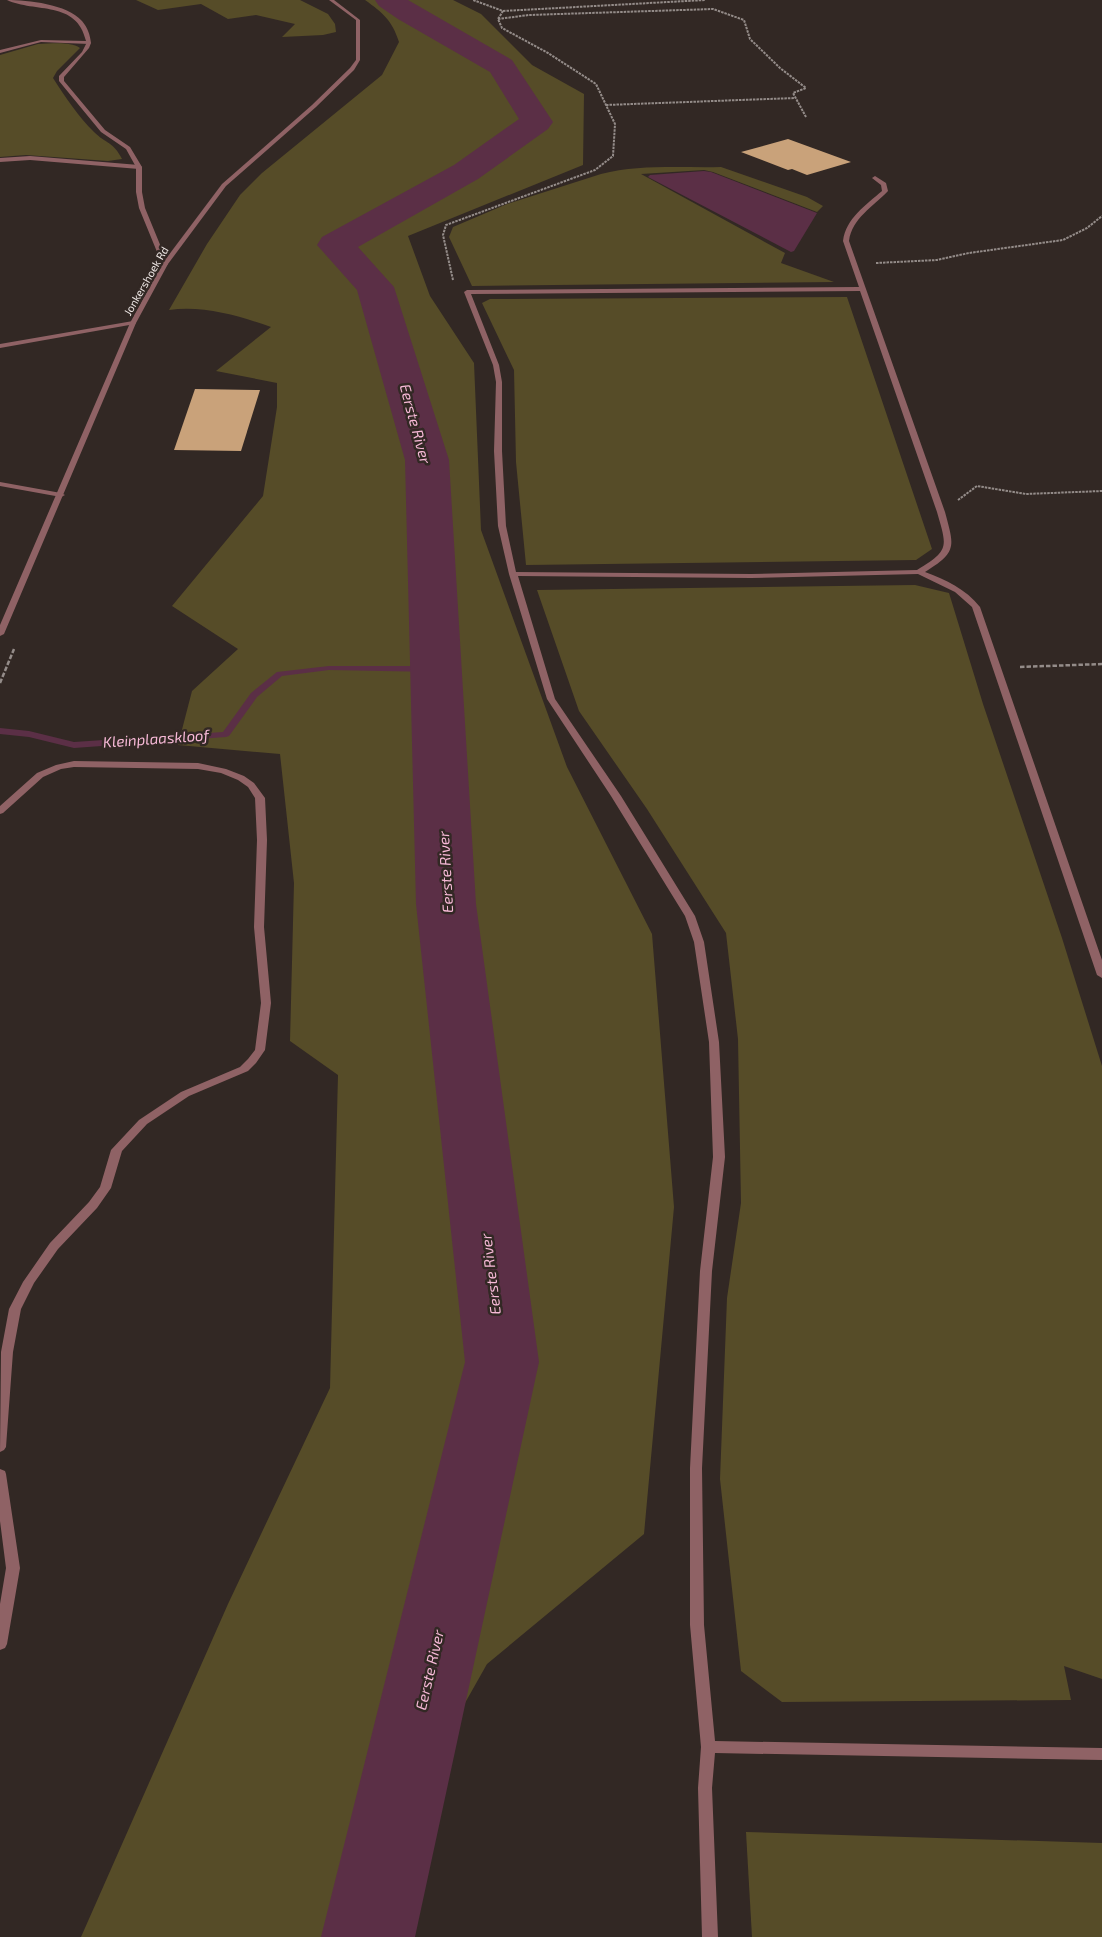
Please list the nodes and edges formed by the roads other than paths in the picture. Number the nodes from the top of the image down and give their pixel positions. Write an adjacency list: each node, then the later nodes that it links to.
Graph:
1 (9, 0): 3 (street)
2 (331, 0): 8 (street, Jonkershoek Rd)
3 (89, 43): 4 (street); 6 (street)
4 (0, 52)
5 (0, 160): 6 (street)
6 (139, 167): 8 (street)
7 (875, 178): 9 (street)
8 (165, 264): 10 (street, Jonkershoek Rd)
9 (861, 289): 14 (street); 15 (street)
10 (133, 323): 11 (street); 13 (street, Jonkershoek Rd)
11 (0, 346)
12 (0, 484): 13 (street)
13 (61, 495): 16 (street, Jonkershoek Rd)
14 (918, 572): 15 (street); 18 (street)
15 (513, 574): 22 (street)
16 (0, 634)
17 (0, 811): 19 (street)
18 (1102, 975)
19 (0, 1447)
20 (0, 1474): 21 (street)
21 (0, 1644)
22 (708, 1747): 23 (street); 24 (street)
23 (1102, 1754)
24 (710, 1937)

